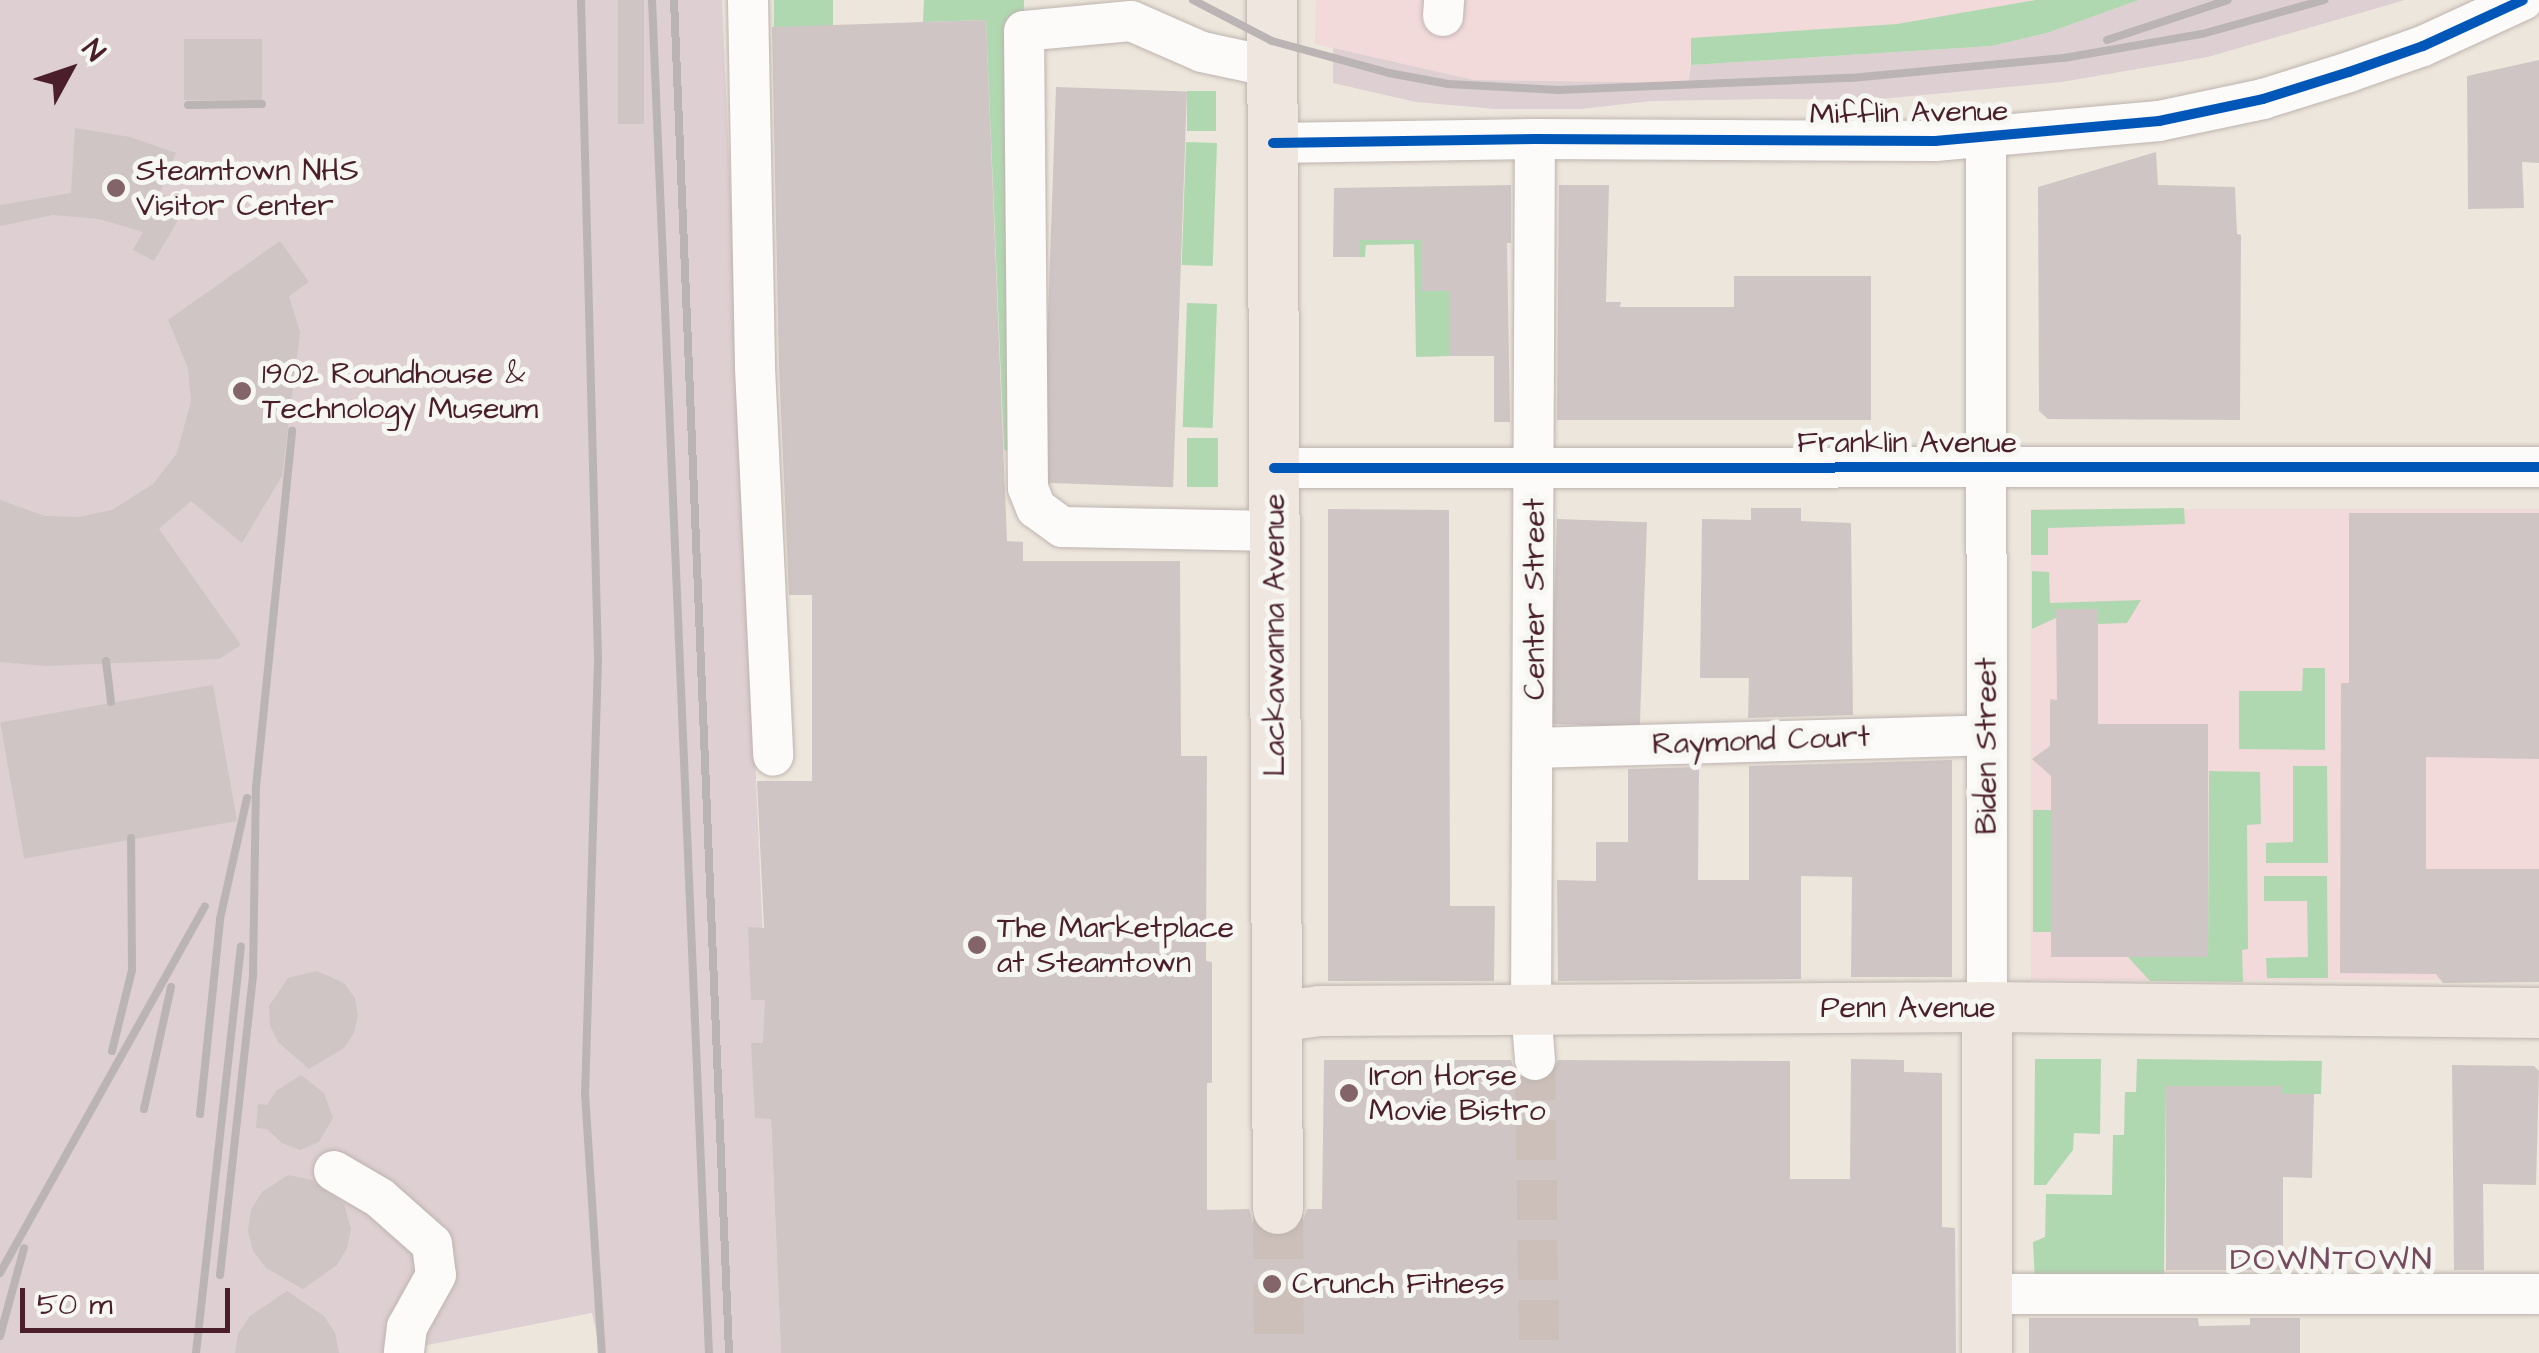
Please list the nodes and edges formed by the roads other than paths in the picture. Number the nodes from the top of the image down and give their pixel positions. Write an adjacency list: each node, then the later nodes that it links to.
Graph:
1 (748, 0): 15 (street)
2 (1272, 0): 4 (main road, Lackawanna Avenue)
3 (2523, 0): 5 (street, Mifflin Avenue)
4 (1272, 67): 7 (main road, Lackawanna Avenue); 12 (street)
5 (1986, 138): 6 (street, Mifflin Avenue); 11 (street, Biden Street)
6 (1535, 139): 7 (street, Mifflin Avenue); 10 (street, Center Street)
7 (1273, 143): 9 (main road, Lackawanna Avenue)
8 (2539, 467): 11 (street, Franklin Avenue)
9 (1274, 468): 10 (street, Franklin Avenue); 12 (main road, Lackawanna Avenue)
10 (1534, 468): 11 (street, Franklin Avenue); 14 (street, Center Street)
11 (1986, 468): 13 (street, Biden Street)
12 (1275, 531): 19 (main road, Lackawanna Avenue)
13 (1987, 735): 14 (street, Raymond Court); 16 (street, Biden Street)
14 (1535, 748): 17 (street, Center Street)
15 (773, 756)
16 (1987, 1007): 17 (main road, Penn Avenue); 18 (main road, Penn Avenue); 23 (main road, Biden Street)
17 (1531, 1009): 19 (main road, Penn Avenue); 20 (street, Center Street)
18 (2539, 1013)
19 (1277, 1017): 22 (main road, Lackawanna Avenue)
20 (1535, 1060)
21 (334, 1171): 25 (street)
22 (1278, 1209)
23 (1987, 1294): 24 (street); 26 (main road, Biden Street)
24 (2539, 1294)
25 (404, 1353)
26 (1987, 1353)

